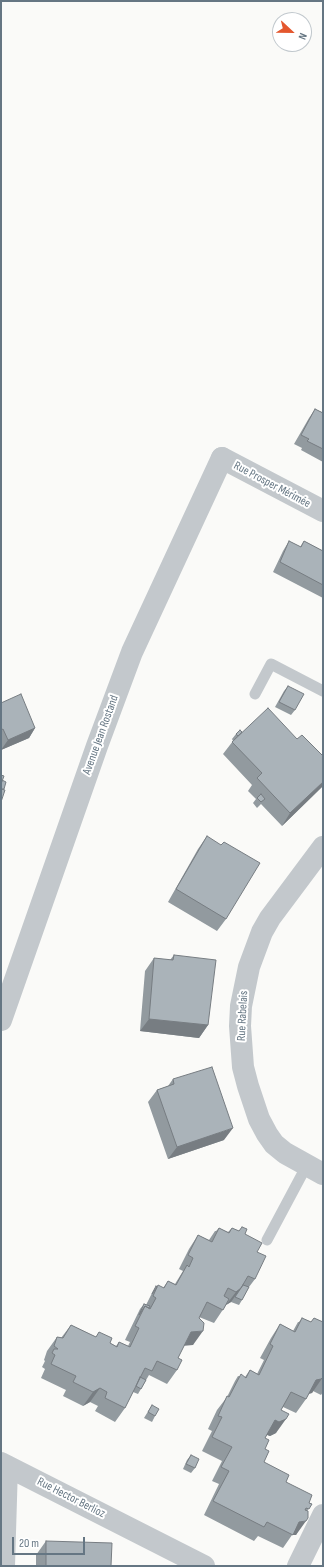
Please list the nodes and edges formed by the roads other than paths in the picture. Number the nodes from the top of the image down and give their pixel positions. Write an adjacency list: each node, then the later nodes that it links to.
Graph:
1 (222, 458): 2 (street, Rue Prosper Mérimée); 6 (street, Avenue Jean Rostand)
2 (323, 511)
3 (323, 691): 4 (lane)
4 (255, 694)
5 (323, 847): 7 (street, Rue Rabelais)
6 (1, 1020)
7 (315, 1170): 8 (lane)
8 (267, 1240)
9 (4, 1464): 11 (street); 12 (street, Rue Hector Berlioz)
10 (323, 1515): 13 (street)
11 (4, 1566)
12 (204, 1566)
13 (298, 1566)

